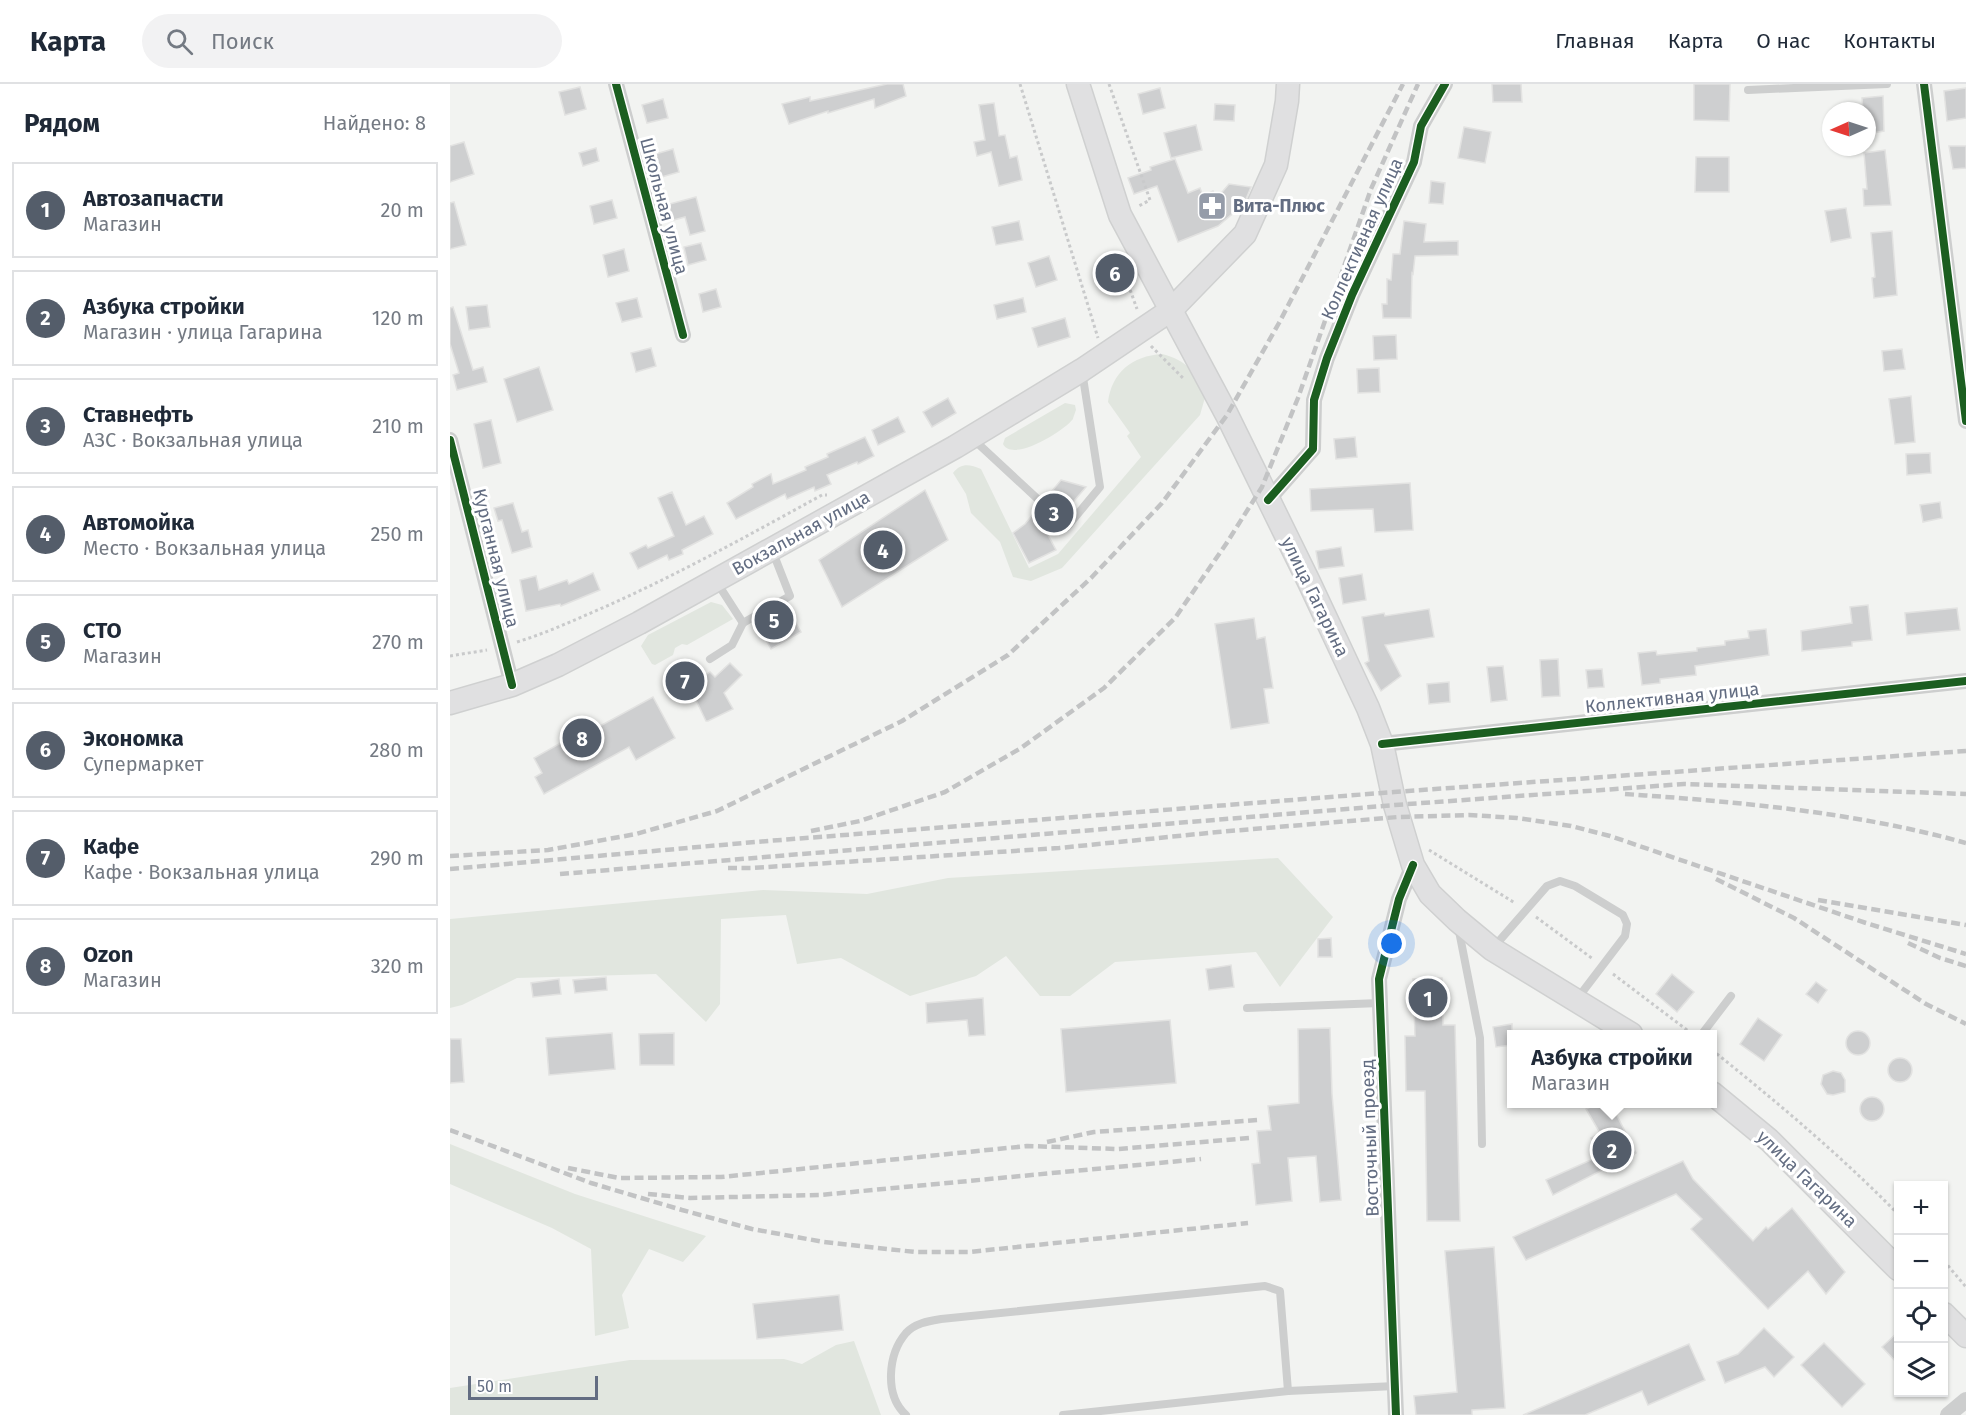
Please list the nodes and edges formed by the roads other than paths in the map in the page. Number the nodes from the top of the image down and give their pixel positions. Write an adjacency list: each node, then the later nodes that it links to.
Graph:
1 (616, 84): 9 (street, Школьная улица)
2 (1078, 84): 8 (main road, улица Гагарина)
3 (1288, 84): 8 (main road, Вокзальная улица)
4 (1445, 84): 14 (street, Коллективная улица)
5 (1887, 84): 7 (lane)
6 (1924, 84): 11 (street)
7 (1748, 90)
8 (1171, 310): 10 (main road, Вокзальная улица); 14 (main road, улица Гагарина)
9 (683, 335)
10 (1082, 370): 12 (main road, Вокзальная улица); 16 (lane)
11 (1966, 421)
12 (971, 437): 15 (lane); 17 (main road, Вокзальная улица)
13 (450, 440): 22 (street, Курганная улица)
14 (1268, 500): 24 (main road, улица Гагарина)
15 (1042, 503)
16 (1059, 519)
17 (772, 549): 18 (main road, Вокзальная улица); 19 (lane)
18 (716, 580): 19 (lane); 22 (main road, Вокзальная улица)
19 (743, 622): 20 (lane)
20 (710, 659)
21 (1966, 681): 24 (street, Коллективная улица)
22 (512, 685): 23 (main road, Вокзальная улица)
23 (450, 703)
24 (1382, 744): 25 (main road, улица Гагарина)
25 (1419, 856): 26 (main road, улица Гагарина); 30 (street, Восточный проезд)
26 (1457, 920): 27 (main road, улица Гагарина); 35 (lane)
27 (1492, 948): 29 (main road, улица Гагарина); 29 (lane)
28 (1731, 996): 33 (lane)
29 (1577, 999): 32 (main road, улица Гагарина)
30 (1380, 1004): 31 (lane); 39 (street, Восточный проезд)
31 (1247, 1008)
32 (1624, 1030)
33 (1706, 1030)
34 (1717, 1096): 36 (main road, улица Гагарина)
35 (1482, 1144)
36 (1894, 1264)
37 (1948, 1318): 38 (main road)
38 (1966, 1336)
39 (1395, 1386): 40 (lane); 44 (street, Восточный проезд)
40 (1288, 1391): 42 (lane); 43 (lane)
41 (1966, 1400): 45 (street)
42 (906, 1415)
43 (1063, 1415)
44 (1396, 1415)
45 (1948, 1415)

